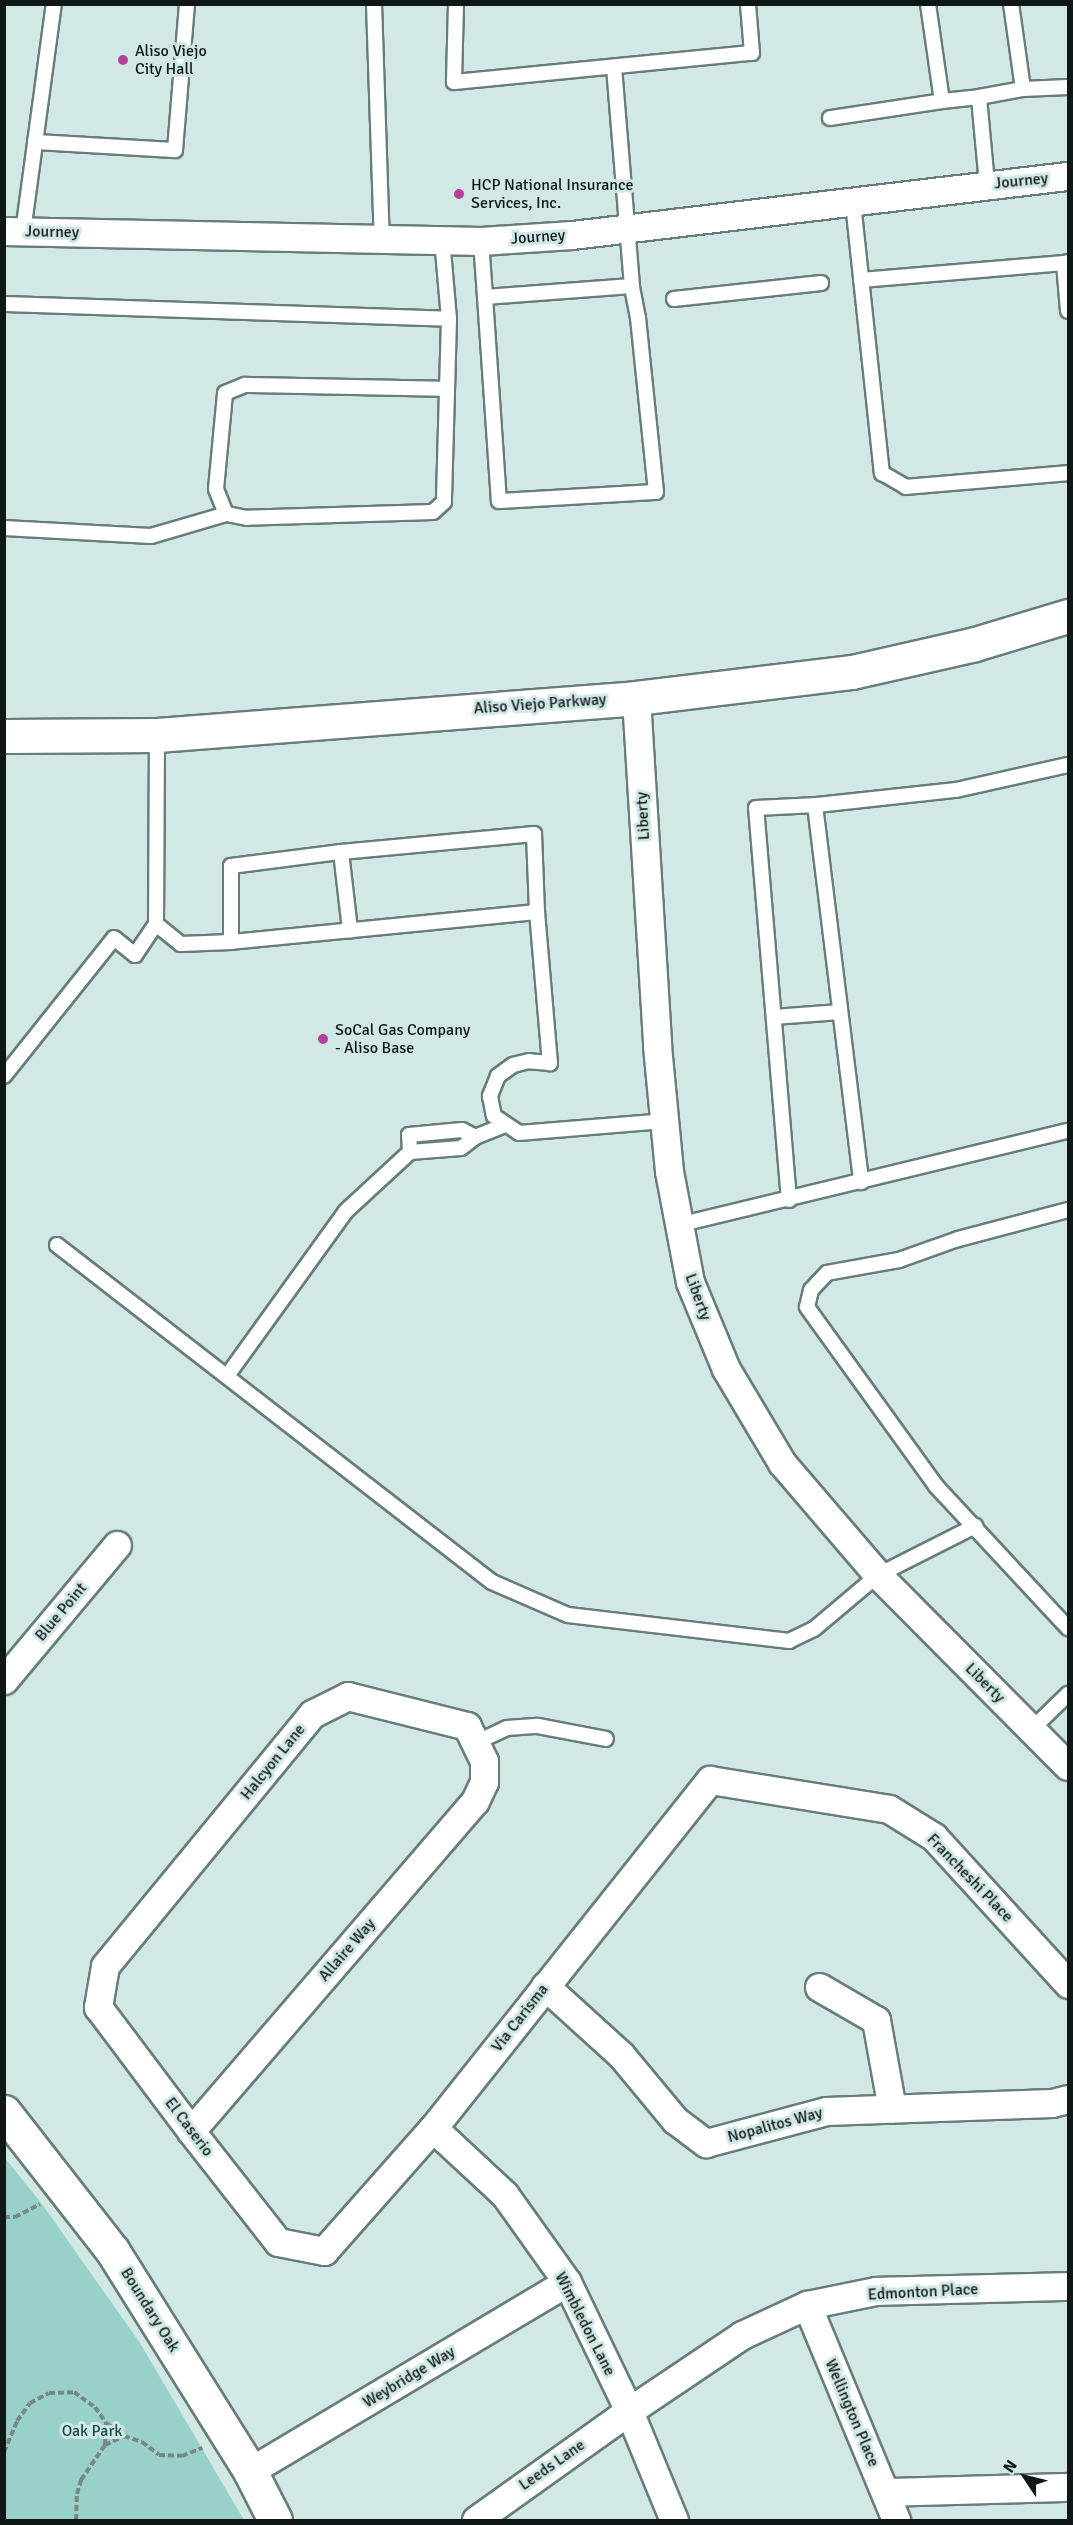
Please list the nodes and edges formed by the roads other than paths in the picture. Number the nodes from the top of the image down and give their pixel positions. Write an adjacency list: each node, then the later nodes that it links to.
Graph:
1 (54, 4): 14 (lane)
2 (187, 4): 14 (lane)
3 (374, 4): 20 (lane)
4 (456, 4): 8 (lane)
5 (748, 4): 8 (lane)
6 (928, 4): 12 (lane)
7 (1011, 4): 10 (lane)
8 (614, 69): 18 (lane)
9 (1068, 87): 10 (lane)
10 (1023, 89): 11 (lane)
11 (979, 97): 12 (lane); 16 (lane)
12 (942, 101): 13 (lane)
13 (830, 118)
14 (35, 142): 19 (lane)
15 (1068, 176): 16 (street, Journey)
16 (987, 184): 17 (street, Journey)
17 (853, 203): 18 (street, Journey); 24 (lane)
18 (628, 228): 22 (street, Journey); 26 (lane)
19 (14, 231): 20 (street, Journey)
20 (382, 238): 21 (street, Journey)
21 (442, 239): 22 (street, Journey); 31 (lane)
22 (481, 241): 27 (lane)
23 (1066, 262): 24 (lane); 30 (lane)
24 (861, 280): 33 (lane)
25 (821, 283): 28 (lane)
26 (632, 286): 27 (lane); 27 (lane)
27 (485, 297)
28 (674, 299)
29 (4, 304): 31 (lane)
30 (1068, 311)
31 (449, 319): 32 (lane)
32 (447, 389): 34 (lane); 34 (lane)
33 (1068, 473)
34 (226, 514): 35 (lane)
35 (4, 528)
36 (1068, 616): 37 (main road, Aliso Viejo Parkway)
37 (636, 698): 38 (main road, Aliso Viejo Parkway); 50 (street, Liberty)
38 (157, 735): 39 (main road, Aliso Viejo Parkway); 44 (lane)
39 (4, 736)
40 (1068, 765): 41 (lane)
41 (815, 805): 47 (lane); 48 (lane)
42 (341, 852): 43 (lane); 45 (lane); 46 (lane)
43 (537, 912): 45 (lane); 51 (lane)
44 (156, 924): 46 (lane); 49 (lane)
45 (350, 930): 46 (lane)
46 (231, 942)
47 (840, 1012): 48 (lane); 55 (lane)
48 (774, 1017): 56 (lane)
49 (4, 1076)
50 (664, 1121): 51 (lane); 58 (street, Liberty)
51 (504, 1125): 53 (lane)
52 (1068, 1131): 55 (lane)
53 (475, 1137): 54 (lane); 54 (lane)
54 (410, 1152): 60 (lane)
55 (861, 1182): 56 (lane)
56 (789, 1200): 58 (lane)
57 (1068, 1210): 61 (lane)
58 (678, 1225): 63 (street, Liberty)
59 (57, 1245): 60 (lane)
60 (227, 1376): 63 (lane)
61 (975, 1526): 63 (lane); 64 (lane)
62 (117, 1545): 65 (street, Blue Point)
63 (878, 1575): 67 (street, Liberty)
64 (1068, 1628)
65 (4, 1680)
66 (1068, 1694): 67 (lane)
67 (1031, 1730): 70 (street, Liberty)
68 (606, 1739): 69 (lane)
69 (480, 1752): 72 (street, Halcyon Lane); 80 (street, Allaire Way)
70 (1068, 1766)
71 (710, 1780): 73 (street, Francheshi Place); 74 (street, Via Carisma)
72 (105, 1966): 80 (street, El Caserio)
73 (1068, 1983)
74 (545, 1986): 77 (street, Nopalitos Way); 79 (street, Via Carisma)
75 (819, 1987): 77 (street)
76 (1068, 2099): 77 (street, Nopalitos Way)
77 (892, 2109)
78 (4, 2112): 86 (main road, Boundary Oak)
79 (432, 2128): 81 (street, Via Carisma); 82 (street, Wimbledon Lane)
80 (191, 2131): 81 (street, El Caserio)
81 (324, 2252)
82 (567, 2282): 85 (street, Wimbledon Lane); 86 (street, Weybridge Way)
83 (1068, 2286): 84 (street, Edmonton Place)
84 (807, 2306): 85 (street, Edmonton Place); 88 (street, Wellington Place)
85 (629, 2411): 90 (street, Leeds Lane); 91 (street, Wimbledon Lane)
86 (250, 2471): 89 (main road, Boundary Oak)
87 (1068, 2487): 88 (street)
88 (886, 2492): 92 (street, Wellington Place)
89 (275, 2520)
90 (476, 2520)
91 (674, 2520)
92 (896, 2520)

